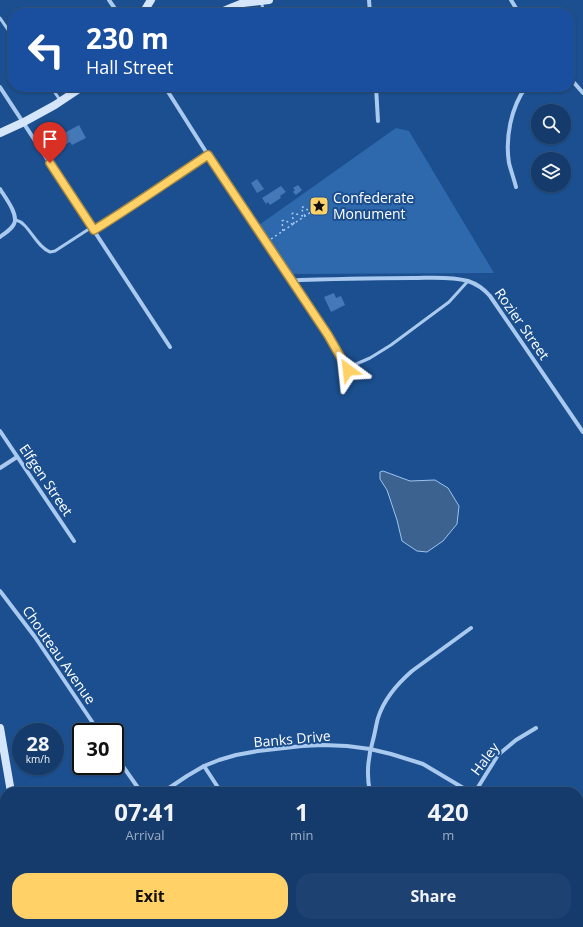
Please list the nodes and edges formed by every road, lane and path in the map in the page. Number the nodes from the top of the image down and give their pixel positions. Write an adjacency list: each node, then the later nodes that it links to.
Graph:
1 (265, 1): 2 (street)
2 (229, 8)
3 (0, 18): 4 (lane)
4 (8, 30)
5 (575, 84): 12 (street)
6 (0, 87): 15 (street)
7 (54, 92): 13 (lane)
8 (75, 92): 13 (street)
9 (168, 92): 17 (street)
10 (376, 92): 14 (street)
11 (522, 92): 18 (street)
12 (583, 93)
13 (61, 102): 15 (street)
14 (378, 121)
15 (24, 122): 16 (street); 26 (street)
16 (0, 132)
17 (208, 155): 26 (street); 29 (street)
18 (516, 187)
19 (0, 189): 20 (street)
20 (2, 197): 24 (street)
21 (314, 210): 21 (path); 22 (path)
22 (311, 212): 23 (path); 23 (path)
23 (304, 216): 25 (path); 25 (path)
24 (16, 220): 26 (lane); 28 (street)
25 (293, 224): 27 (path); 27 (path)
26 (93, 229): 32 (street)
27 (283, 231): 29 (path)
28 (0, 237)
29 (266, 242): 30 (street)
30 (292, 281): 31 (street, Rozier Street); 33 (street)
31 (468, 281): 33 (lane); 35 (street, Rozier Street)
32 (170, 347)
33 (348, 369)
34 (0, 431): 36 (street, Elfgen Street)
35 (583, 432)
36 (17, 457): 37 (street); 38 (street, Elfgen Street)
37 (0, 468)
38 (74, 541)
39 (0, 591): 41 (street, Chouteau Avenue)
40 (472, 628): 44 (street)
41 (94, 723)
42 (0, 728): 47 (street)
43 (536, 728): 53 (street, Haley)
44 (370, 749): 45 (street, Banks Drive); 51 (street); 52 (street, Banks Drive)
45 (204, 766): 49 (street, Banks Drive); 50 (street)
46 (124, 768): 48 (street)
47 (10, 787)
48 (137, 787)
49 (170, 787)
50 (218, 787)
51 (369, 787)
52 (462, 787)
53 (478, 787)

